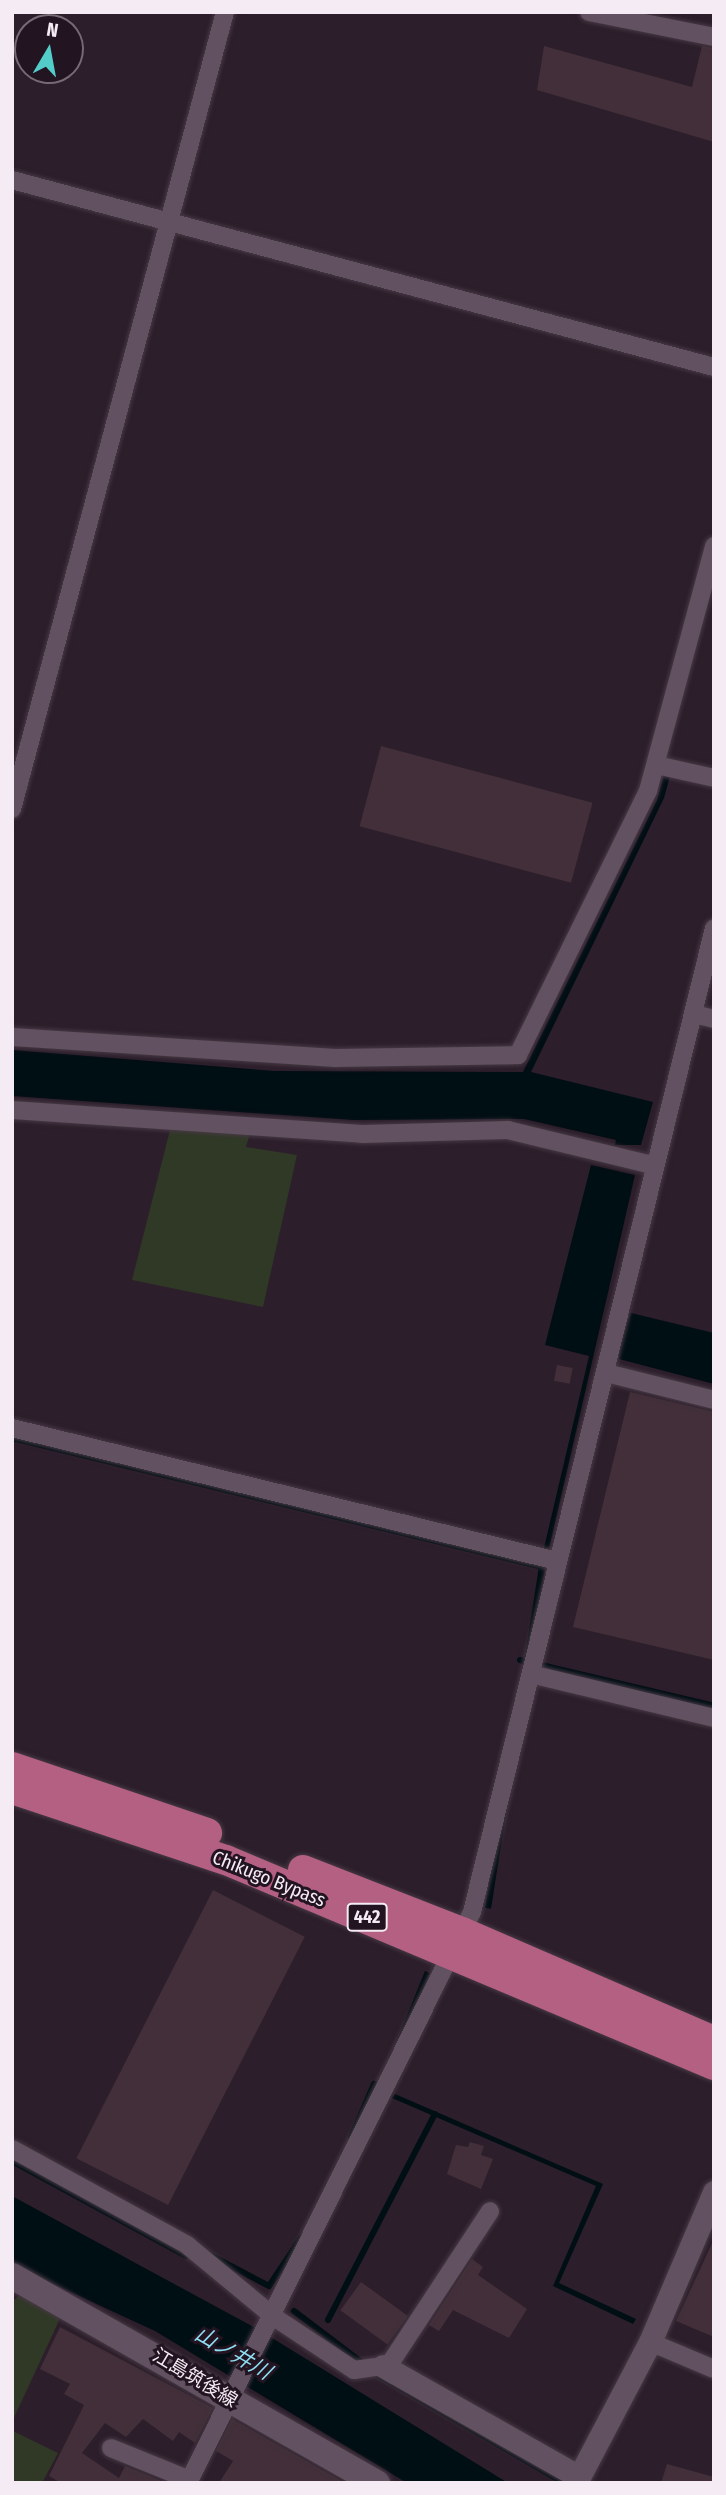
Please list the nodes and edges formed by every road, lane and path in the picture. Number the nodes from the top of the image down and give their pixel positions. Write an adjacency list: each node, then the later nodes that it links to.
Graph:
1 (225, 12): 5 (street)
2 (589, 12): 3 (street)
3 (714, 37)
4 (12, 180): 5 (street)
5 (168, 222): 6 (street); 10 (street)
6 (714, 367)
7 (714, 546): 8 (street)
8 (656, 765): 9 (street); 14 (street)
9 (714, 778)
10 (12, 809)
11 (714, 928): 12 (street)
12 (694, 1014): 13 (street); 16 (street)
13 (714, 1019)
14 (12, 1037)
15 (12, 1110): 16 (street)
16 (653, 1166): 17 (street)
17 (607, 1367): 18 (street); 20 (street)
18 (714, 1400)
19 (12, 1427): 20 (street)
20 (557, 1561): 21 (street)
21 (531, 1674): 22 (street); 25 (street)
22 (714, 1718)
23 (12, 1767): 25 (highway, Chikugo Bypass / 442)
24 (12, 1789): 25 (highway, Chikugo Bypass / 442)
25 (457, 1942): 26 (highway, Chikugo Bypass / 442); 27 (highway, Chikugo Bypass / 442); 32 (street)
26 (714, 2041)
27 (714, 2065)
28 (12, 2149): 32 (street)
29 (714, 2192): 33 (street)
30 (491, 2211): 34 (street)
31 (12, 2276): 36 (main road, 江島筑後線)
32 (271, 2325): 34 (street); 36 (street)
33 (650, 2342): 34 (street); 35 (street)
34 (383, 2366)
35 (714, 2369)
36 (233, 2397): 38 (street); 39 (main road, 江島筑後線)
37 (111, 2448): 38 (street)
38 (189, 2481)
39 (376, 2483)

